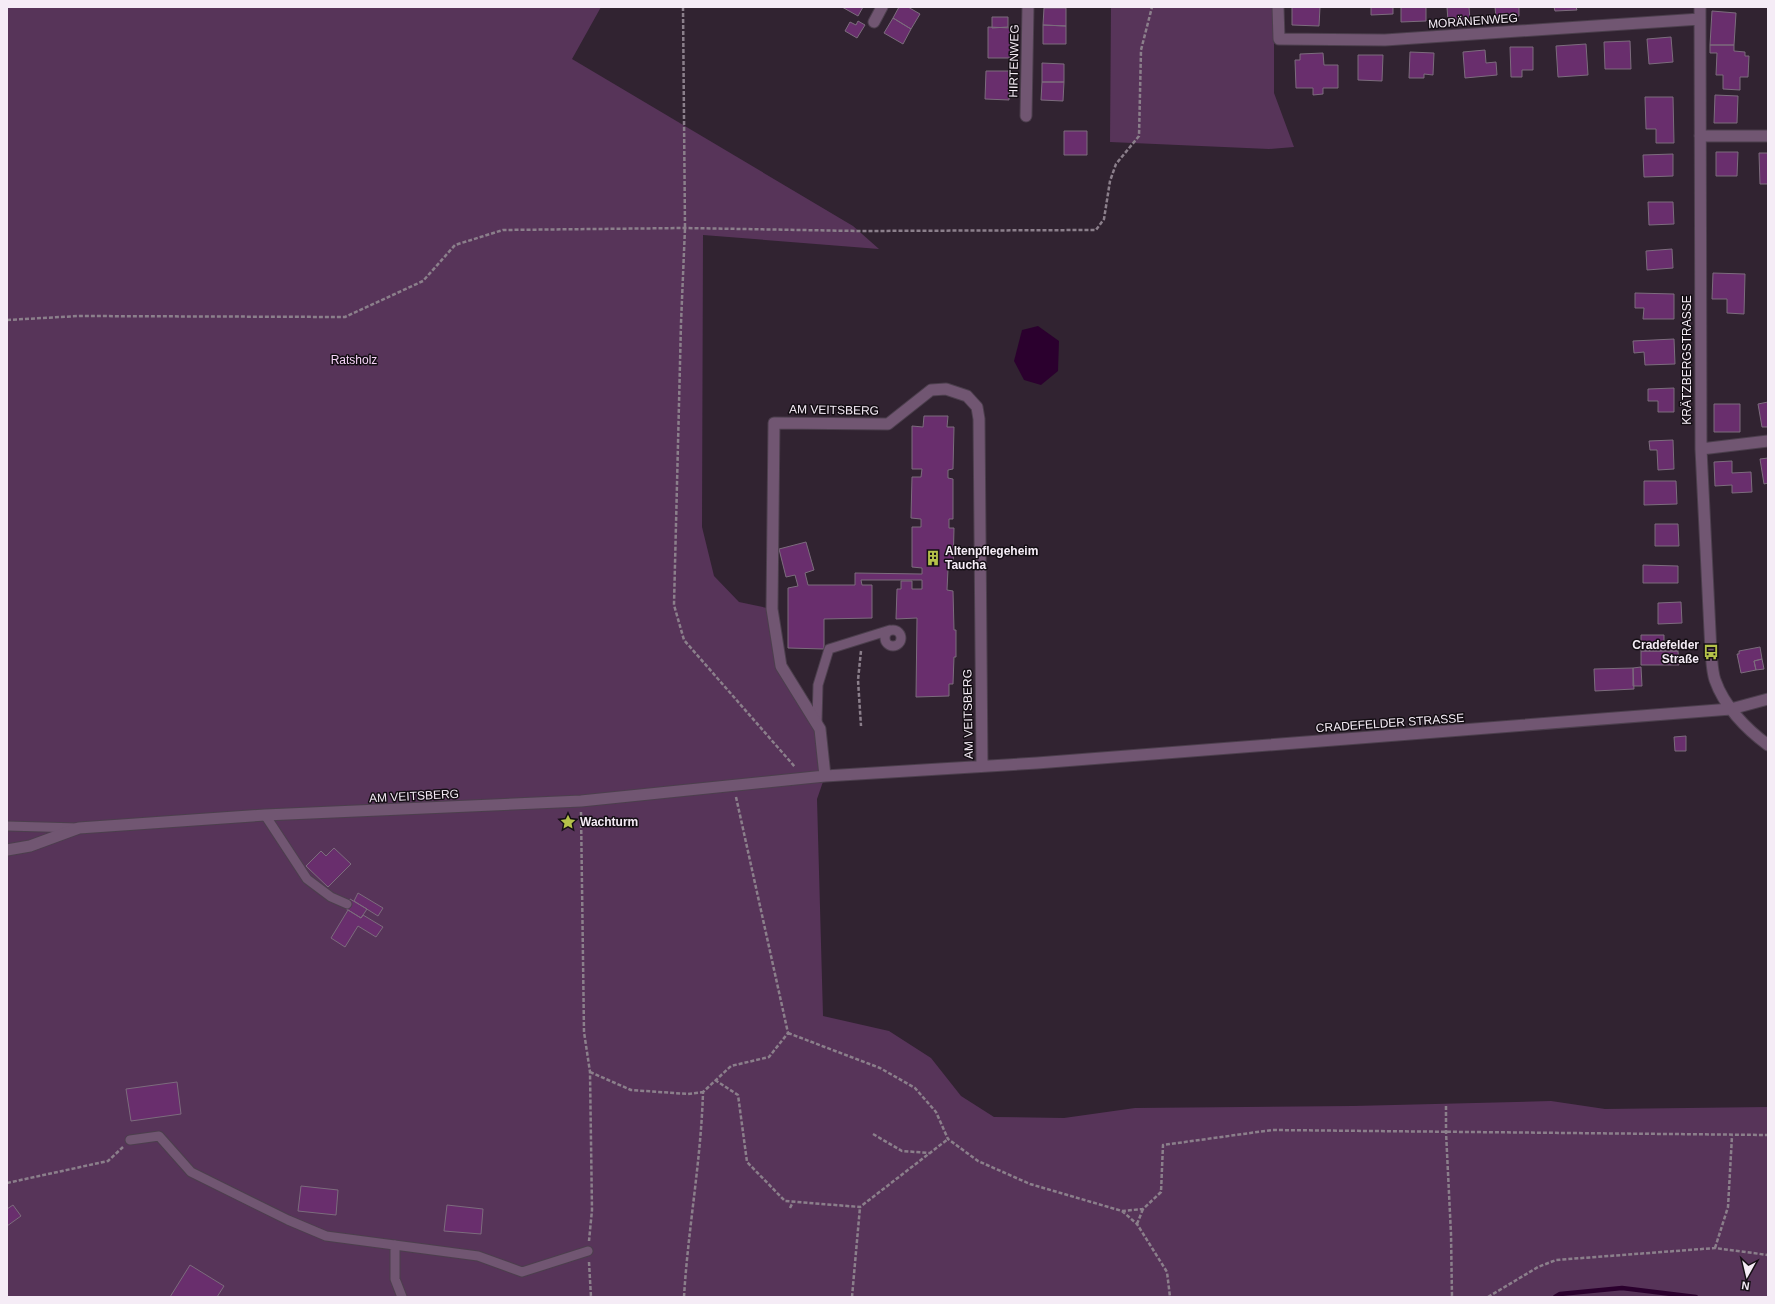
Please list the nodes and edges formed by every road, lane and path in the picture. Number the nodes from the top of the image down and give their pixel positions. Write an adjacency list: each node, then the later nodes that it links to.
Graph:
1 (683, 7): 12 (path)
2 (882, 7): 8 (street)
3 (1028, 7): 9 (street, HIRTENWEG)
4 (1152, 7): 12 (path)
5 (1278, 7): 7 (street, MORÄNENWEG)
6 (1700, 7): 7 (street, KRÄTZBERGSTRASSE)
7 (1700, 20): 10 (street, KRÄTZBERGSTRASSE)
8 (874, 22)
9 (1026, 116)
10 (1700, 136): 11 (street); 15 (street, KRÄTZBERGSTRASSE)
11 (1768, 136)
12 (685, 228): 13 (path); 26 (path)
13 (7, 320)
14 (1768, 441): 15 (street)
15 (1700, 449): 19 (street, KRÄTZBERGSTRASSE)
16 (890, 630): 17 (lane)
17 (862, 639): 20 (lane); 21 (path)
18 (1768, 699): 19 (street, CRADEFELDER STRASSE)
19 (1731, 709): 22 (street, KRÄTZBERGSTRASSE); 23 (street, CRADEFELDER STRASSE)
20 (817, 722): 24 (street, AM VEITSBERG); 25 (street, AM VEITSBERG)
21 (861, 726)
22 (1768, 745)
23 (1037, 763): 24 (street, AM VEITSBERG)
24 (982, 766): 25 (street, AM VEITSBERG)
25 (825, 776): 26 (street, AM VEITSBERG)
26 (802, 778): 27 (street, AM VEITSBERG)
27 (733, 785): 28 (street, AM VEITSBERG); 34 (path)
28 (581, 801): 29 (street, AM VEITSBERG); 35 (path)
29 (265, 815): 31 (street, AM VEITSBERG); 33 (lane)
30 (7, 826): 31 (lane)
31 (79, 828): 32 (street, AM VEITSBERG)
32 (7, 850)
33 (347, 904)
34 (788, 1033): 36 (path); 43 (path)
35 (590, 1072): 37 (path); 55 (path)
36 (715, 1080): 37 (path); 47 (path)
37 (703, 1092): 59 (path)
38 (1446, 1106): 39 (path)
39 (1446, 1132): 42 (path); 50 (path); 62 (path)
40 (873, 1134): 45 (path)
41 (1768, 1135): 42 (path)
42 (1732, 1136): 54 (path)
43 (948, 1139): 45 (path); 51 (path)
44 (130, 1140): 46 (path); 53 (lane)
45 (930, 1153): 48 (path)
46 (7, 1183)
47 (793, 1202): 48 (path); 49 (path)
48 (860, 1207): 60 (path)
49 (790, 1208)
50 (1143, 1209): 51 (path); 52 (path)
51 (1122, 1211): 52 (path)
52 (1137, 1224): 61 (path)
53 (395, 1245): 55 (lane); 57 (lane)
54 (1715, 1248): 56 (path); 63 (path)
55 (588, 1251): 58 (path)
56 (1768, 1255)
57 (402, 1297)
58 (591, 1297)
59 (684, 1297)
60 (852, 1297)
61 (1170, 1297)
62 (1452, 1297)
63 (1488, 1297)

